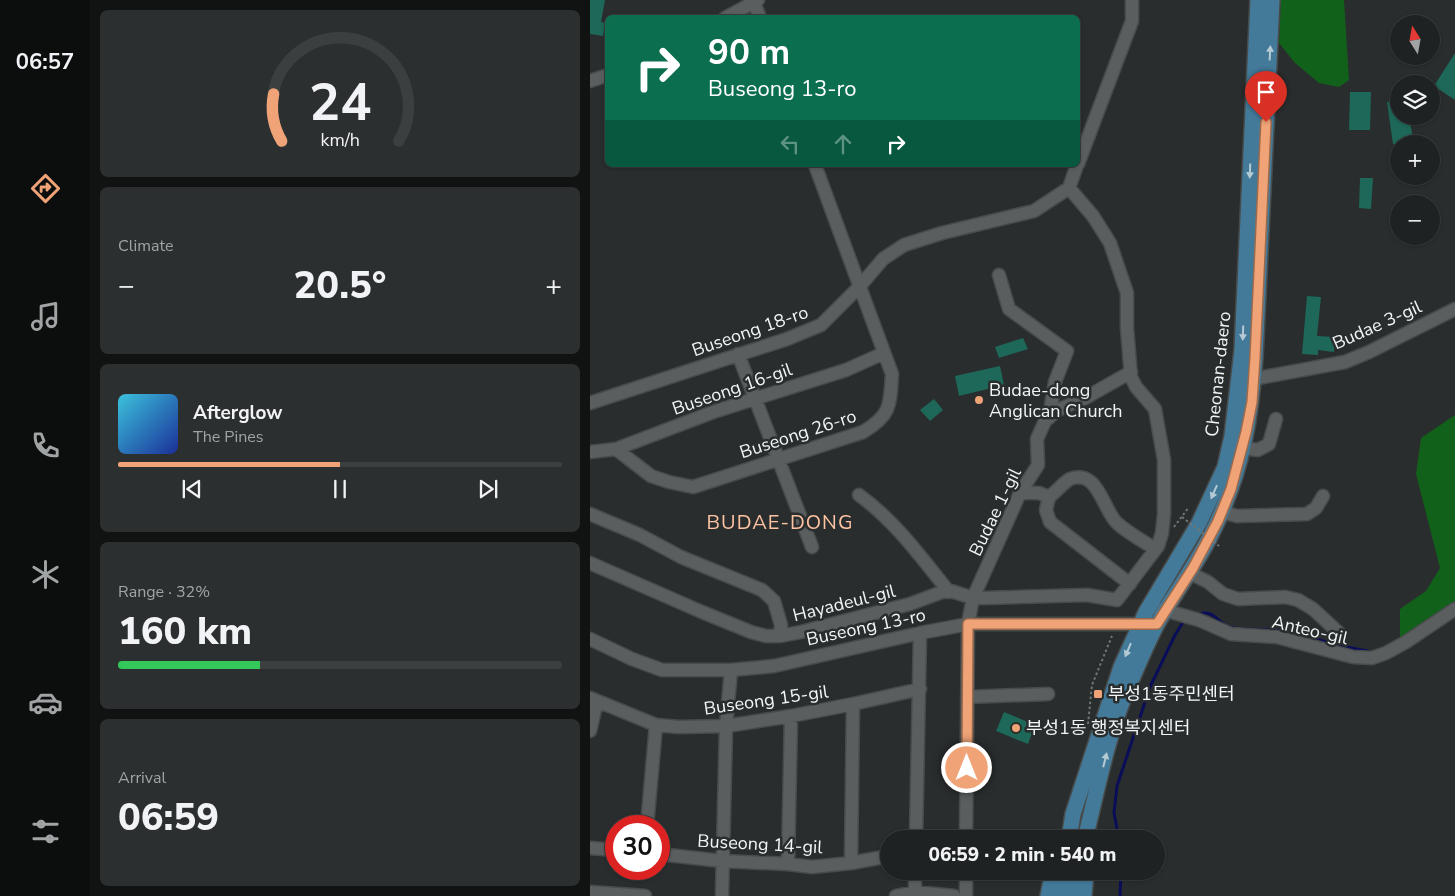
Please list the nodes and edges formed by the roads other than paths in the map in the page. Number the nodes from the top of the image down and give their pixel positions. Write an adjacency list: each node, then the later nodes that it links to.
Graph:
1 (1132, 0): 9 (street)
2 (1258, 0): 41 (main road, Cheonan-daero, one-way to 41)
3 (1272, 0): 19 (main road, Cheonan-daero, one-way to 3)
4 (755, 1): 5 (street); 6 (street)
5 (730, 15)
6 (759, 15)
7 (605, 75): 8 (street)
8 (590, 81)
9 (1080, 157)
10 (816, 167): 14 (street, Buseong 26-ro)
11 (1076, 167): 12 (street)
12 (1069, 188): 14 (street, Buseong 18-ro); 18 (street)
13 (999, 275): 22 (street, Budae 1-gil)
14 (860, 286): 16 (street, Buseong 26-ro); 17 (street, Buseong 18-ro)
15 (1455, 309): 19 (street, Budae 3-gil)
16 (884, 353): 20 (street, Buseong 16-gil); 27 (street, Buseong 26-ro)
17 (738, 354): 20 (street); 21 (street, Buseong 18-ro)
18 (1131, 372): 22 (street); 35 (street)
19 (1253, 380): 24 (main road, Cheonan-daero)
20 (754, 399): 25 (street, Buseong 16-gil); 27 (street)
21 (590, 403)
22 (1048, 418): 28 (street, Budae 1-gil)
23 (1276, 419): 24 (street)
24 (1243, 448): 32 (main road, Cheonan-daero)
25 (616, 449): 26 (street, Buseong 16-gil); 27 (street, Buseong 26-ro)
26 (590, 452)
27 (778, 459): 34 (street)
28 (1020, 492): 31 (street); 40 (street, Budae 1-gil)
29 (859, 495): 39 (street)
30 (1324, 496): 32 (street)
31 (1050, 497): 35 (street); 38 (street)
32 (1222, 512): 37 (main road, Cheonan-daero)
33 (590, 514): 49 (street)
34 (812, 547)
35 (1155, 550): 38 (street)
36 (590, 564): 49 (street, Hayadeul-gil)
37 (1190, 573): 43 (main road, Cheonan-daero); 48 (street)
38 (1130, 584): 40 (street, Hayadeul-gil)
39 (948, 592): 40 (street, Hayadeul-gil); 49 (street, Hayadeul-gil)
40 (973, 598): 44 (street, Budae 1-gil)
41 (1149, 606): 43 (street, Anteo-gil); 45 (main road, Cheonan-daero)
42 (1455, 609): 43 (street, Anteo-gil)
43 (1174, 612): 46 (main road, Cheonan-daero)
44 (968, 624): 45 (street, Buseong 13-ro); 47 (street, Buseong 13-ro); 54 (street, Budae 1-gil)
45 (1139, 624): 46 (street, Buseong 13-ro); 62 (main road, Cheonan-daero, one-way to 62)
46 (1157, 624): 61 (main road, Cheonan-daero, one-way to 46)
47 (920, 633): 51 (street, Buseong 13-ro); 52 (street)
48 (1340, 633)
49 (780, 636)
50 (590, 639): 51 (street, Buseong 13-ro)
51 (731, 670): 59 (street)
52 (920, 689): 56 (street, Buseong 15-gil); 64 (street)
53 (1048, 694): 54 (street)
54 (967, 697): 65 (street, Budae 1-gil)
55 (594, 699): 58 (street, Buseong 15-gil); 60 (street)
56 (853, 704): 57 (street, Buseong 15-gil); 75 (street)
57 (791, 716): 59 (street, Buseong 15-gil); 76 (street)
58 (656, 725): 59 (street, Buseong 15-gil); 63 (street)
59 (726, 726): 74 (street)
60 (590, 731)
61 (1093, 808): 68 (main road, Cheonan-daero); 69 (main road)
62 (1073, 814): 66 (main road); 67 (main road, Cheonan-daero)
63 (648, 815)
64 (916, 830)
65 (966, 830)
66 (1067, 830)
67 (1070, 830)
68 (1087, 830)
69 (1091, 830)
70 (590, 848): 71 (street)
71 (605, 849)
72 (670, 855): 74 (street, Buseong 14-gil)
73 (880, 858): 75 (street, Buseong 14-gil)
74 (722, 861): 76 (street, Buseong 14-gil); 86 (street)
75 (851, 863): 76 (street, Buseong 14-gil)
76 (788, 864)
77 (915, 880): 84 (street)
78 (966, 880): 89 (street)
79 (1051, 880): 90 (main road)
80 (1062, 880): 91 (main road)
81 (1075, 880): 92 (main road)
82 (1085, 880): 93 (main road)
83 (590, 892): 85 (street)
84 (915, 892): 87 (street); 88 (street)
85 (645, 896)
86 (722, 896)
87 (896, 896)
88 (954, 896)
89 (966, 896)
90 (1048, 896)
91 (1060, 896)
92 (1072, 896)
93 (1084, 896)

